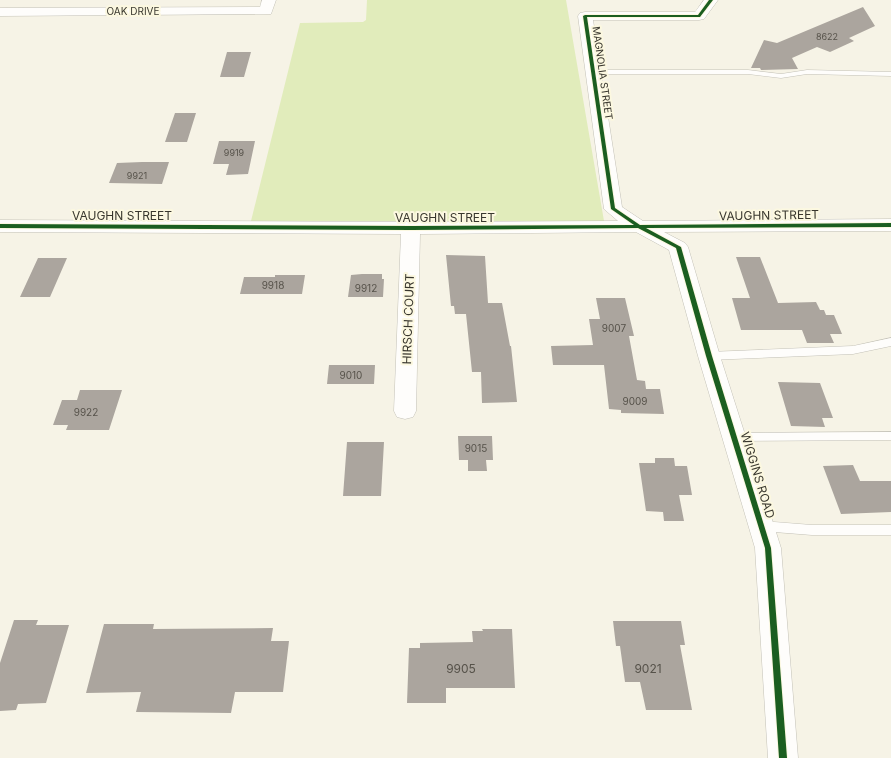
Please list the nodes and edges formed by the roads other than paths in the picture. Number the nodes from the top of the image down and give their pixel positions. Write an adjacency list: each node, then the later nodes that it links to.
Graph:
1 (711, 0): 6 (street, MAGNOLIA STREET)
2 (144, 5): 3 (street, OAK DRIVE); 4 (street, OAK DRIVE)
3 (22, 6): 5 (street, OAK DRIVE)
4 (267, 6)
5 (0, 12)
6 (593, 72): 7 (lane); 10 (street, MAGNOLIA STREET)
7 (891, 74)
8 (891, 225): 10 (street, VAUGHN STREET)
9 (0, 226): 11 (street, VAUGHN STREET)
10 (640, 227): 11 (street, VAUGHN STREET); 13 (street, WIGGINS ROAD)
11 (411, 228): 14 (street, HIRSCH COURT)
12 (891, 342): 13 (lane)
13 (709, 356): 16 (street, WIGGINS ROAD)
14 (405, 411)
15 (891, 436): 16 (lane)
16 (735, 438): 17 (street, WIGGINS ROAD)
17 (761, 526): 18 (lane); 19 (street, WIGGINS ROAD)
18 (891, 530)
19 (783, 758)

